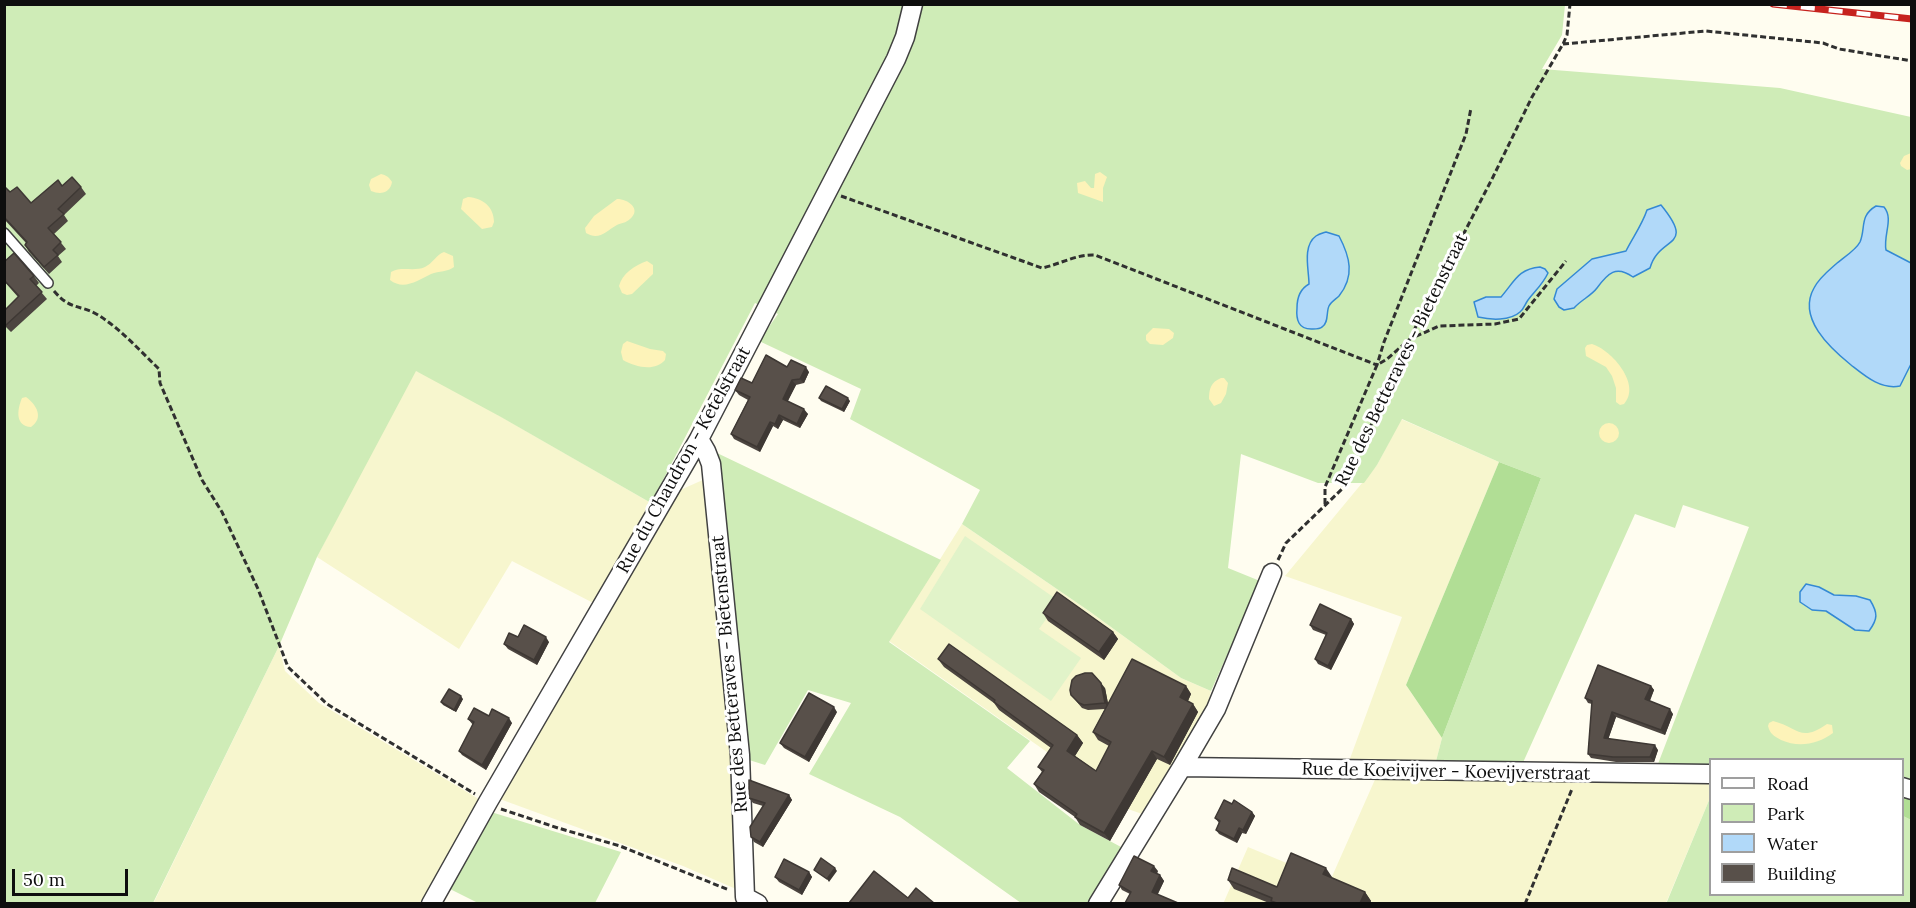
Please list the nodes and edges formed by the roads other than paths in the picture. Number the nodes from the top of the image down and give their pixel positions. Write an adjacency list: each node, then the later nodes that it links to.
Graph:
1 (913, 4): 4 (street, Rue du Chaudron - Ketelstraat)
2 (4, 233): 3 (lane)
3 (48, 283)
4 (699, 439): 8 (street, Rue des Betteraves - Bietenstraat); 9 (street, Rue du Chaudron - Ketelstraat)
5 (1272, 573): 6 (street)
6 (1182, 767): 7 (street, Rue de Koeivijver - Koevijverstraat); 10 (street)
7 (1709, 774)
8 (751, 900)
9 (431, 903)
10 (1098, 903)

